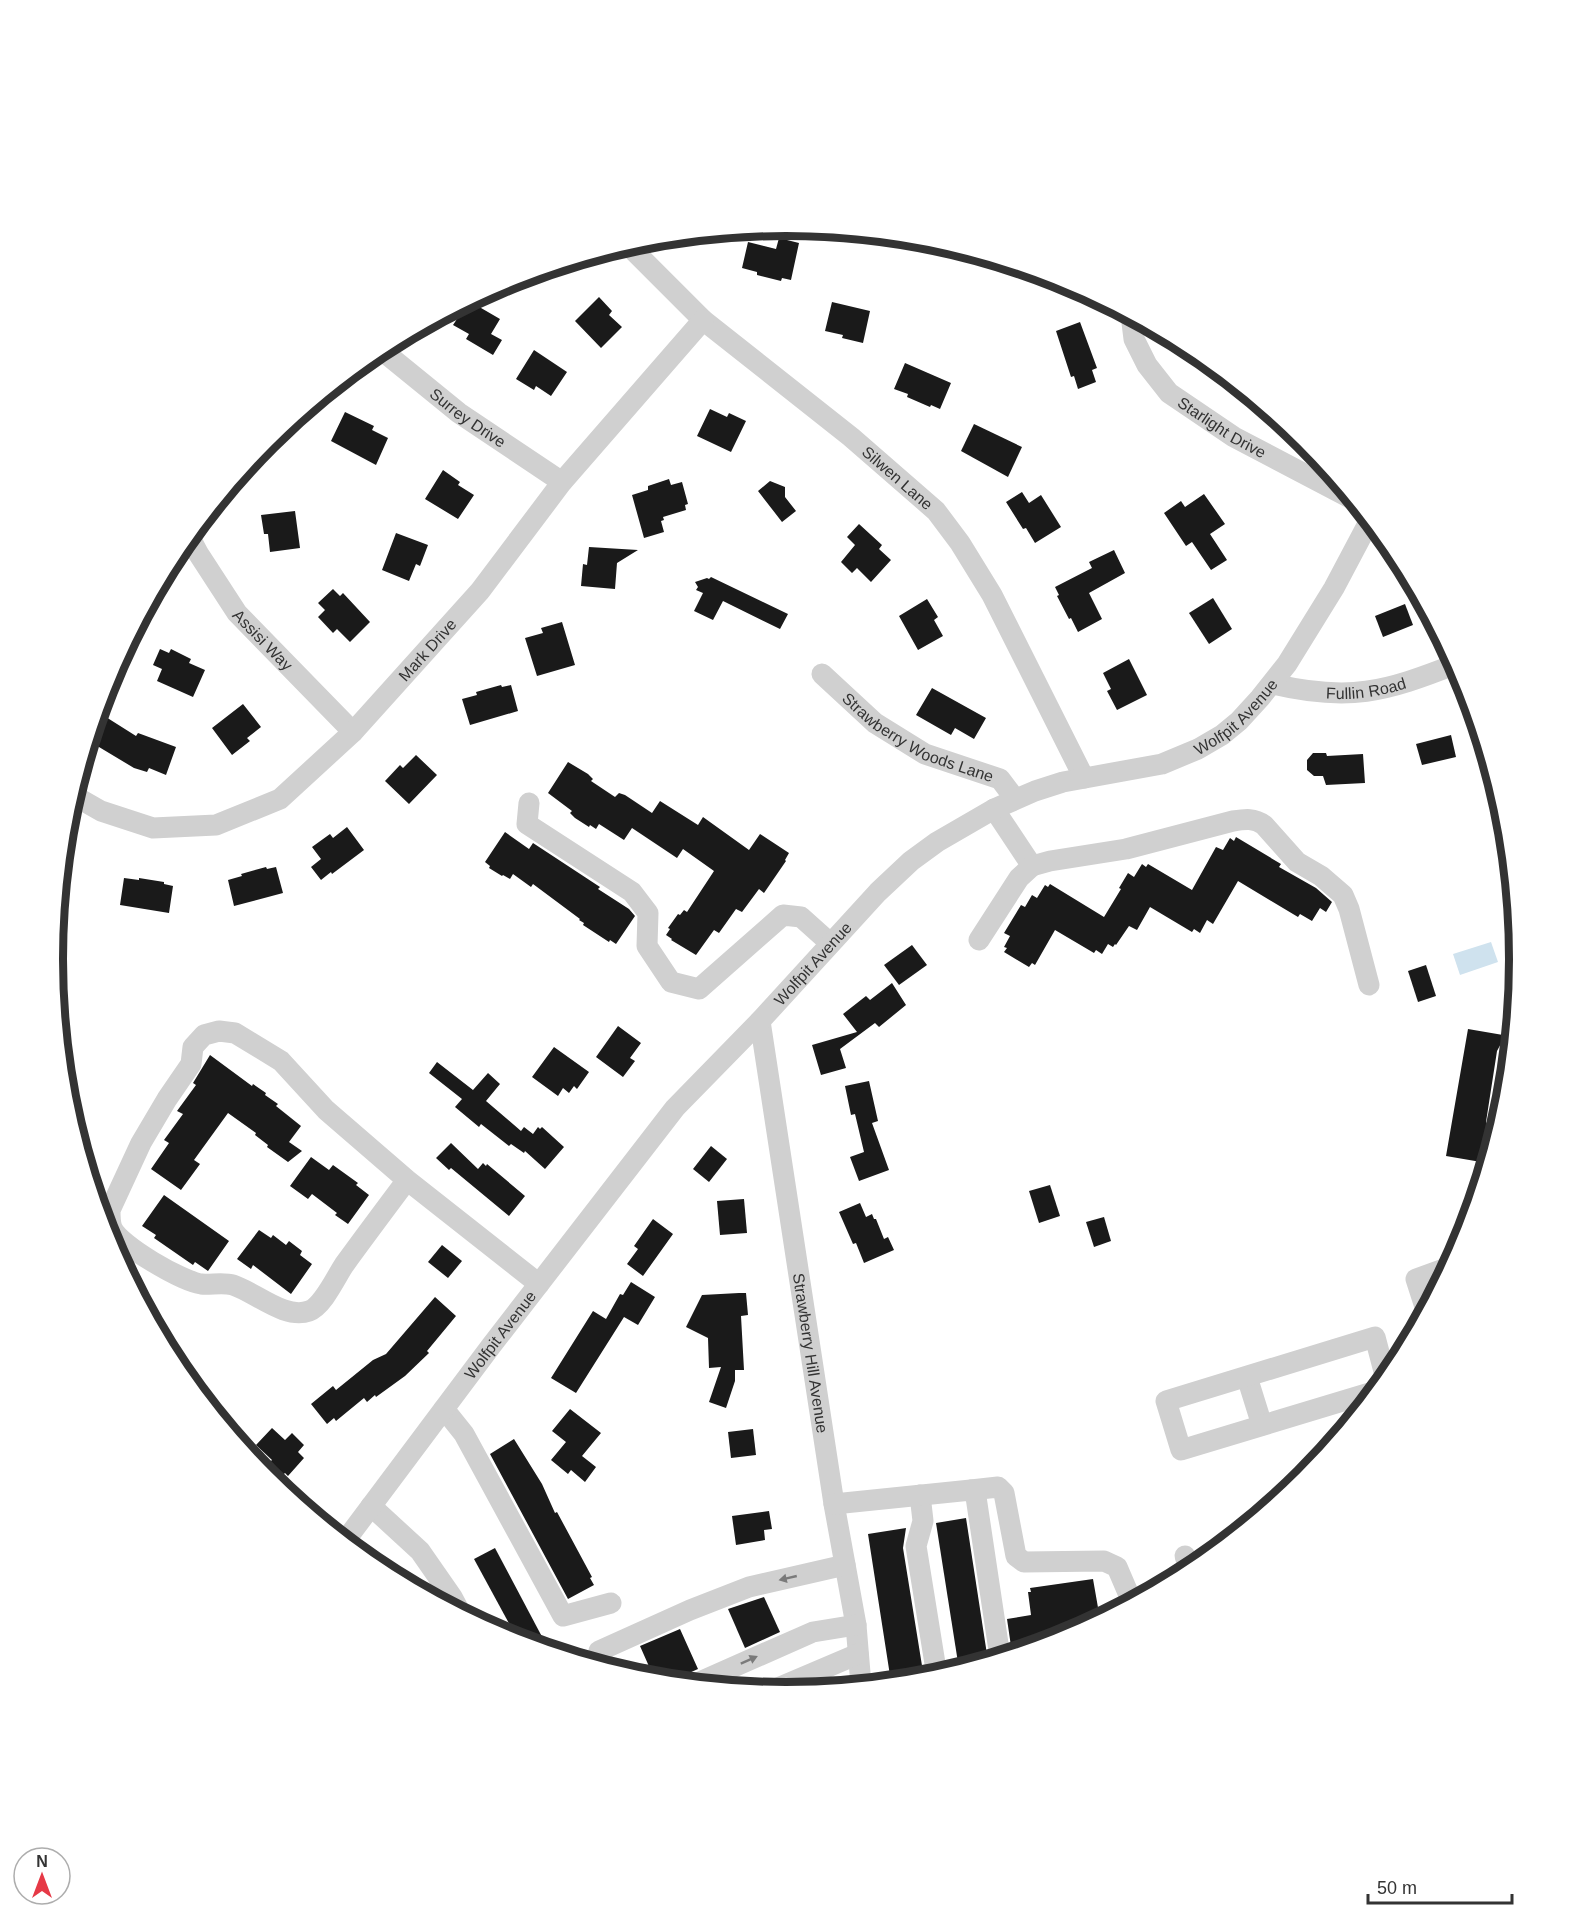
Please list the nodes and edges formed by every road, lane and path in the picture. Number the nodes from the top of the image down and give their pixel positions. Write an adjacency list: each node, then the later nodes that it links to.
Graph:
1 (635, 252): 2 (street, Silwen Lane)
2 (703, 320): 5 (street, Mark Drive); 13 (street, Silwen Lane)
3 (1132, 325): 6 (street, Starlight Drive)
4 (388, 355): 5 (street, Surrey Drive)
5 (562, 482): 12 (street, Mark Drive)
6 (1338, 491)
7 (1366, 527): 11 (street, Wolfpit Avenue)
8 (194, 545): 12 (street, Assisi Way)
9 (1447, 667): 11 (street, Fullin Road)
10 (822, 674): 14 (street, Strawberry Woods Lane)
11 (1273, 684): 13 (street, Wolfpit Avenue)
12 (352, 732): 15 (street, Mark Drive)
13 (1084, 778): 14 (street, Wolfpit Avenue)
14 (1015, 799): 17 (street, Wolfpit Avenue)
15 (81, 800)
16 (529, 803): 20 (street)
17 (994, 809): 18 (street); 20 (street, Wolfpit Avenue)
18 (1032, 866): 19 (street); 21 (street)
19 (979, 940)
20 (830, 943): 22 (street, Wolfpit Avenue)
21 (1370, 985)
22 (760, 1022): 27 (street, Wolfpit Avenue); 36 (street, Strawberry Hill Avenue)
23 (407, 1180): 24 (street); 25 (street); 27 (street)
24 (110, 1215)
25 (118, 1236)
26 (1438, 1271): 28 (street)
27 (539, 1284): 32 (street, Wolfpit Avenue)
28 (1423, 1300)
29 (1383, 1367): 30 (street)
30 (1247, 1377): 33 (street); 33 (street)
31 (1363, 1395): 33 (street)
32 (444, 1409): 37 (street, Wolfpit Avenue); 42 (street)
33 (1262, 1425)
34 (971, 1490): 35 (street); 40 (street); 44 (street)
35 (920, 1495): 36 (street); 47 (street)
36 (834, 1504): 39 (street, Strawberry Hill Avenue)
37 (371, 1506): 38 (street, Wolfpit Avenue); 41 (street)
38 (349, 1535)
39 (845, 1565): 43 (street, Strawberry Hill Avenue); 46 (street, one-way to 46)
40 (1129, 1595)
41 (454, 1601)
42 (611, 1603)
43 (856, 1625): 45 (street, Strawberry Hill Avenue); 48 (street, one-way to 43)
44 (999, 1650)
45 (858, 1654): 49 (street, Strawberry Hill Avenue); 50 (street)
46 (601, 1658)
47 (936, 1666)
48 (710, 1678)
49 (860, 1678)
50 (793, 1682)

